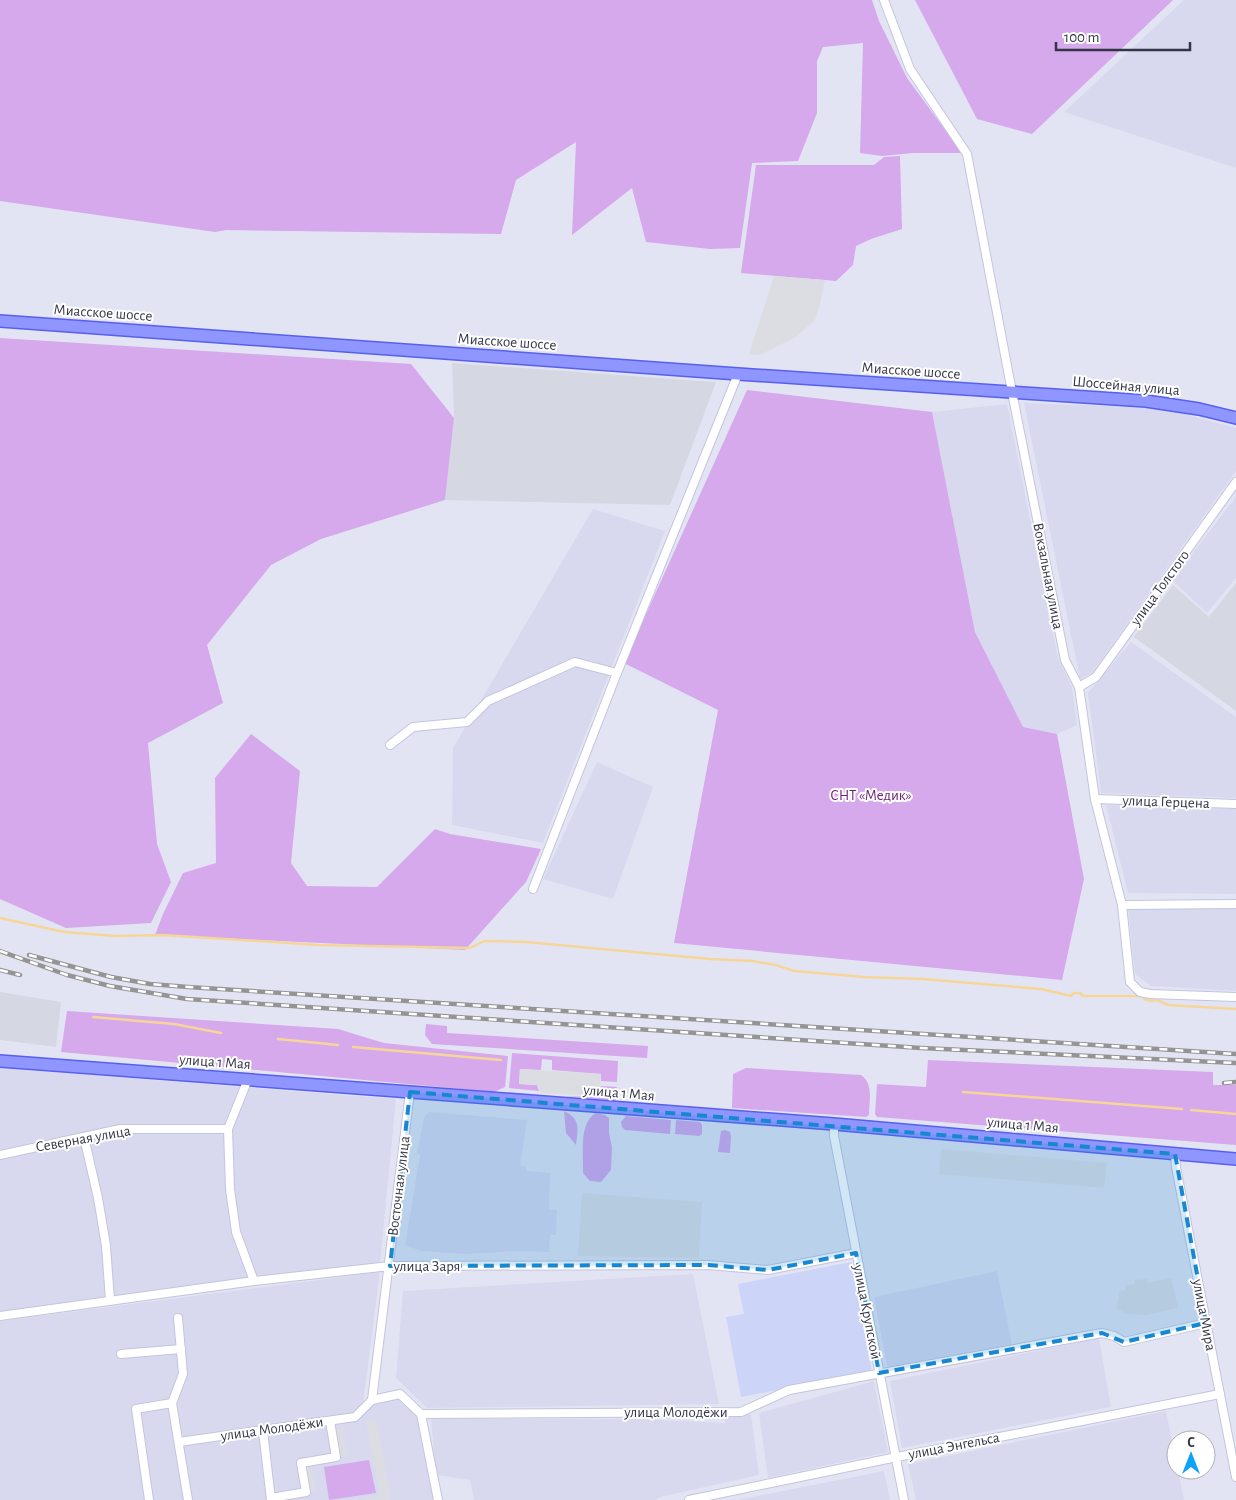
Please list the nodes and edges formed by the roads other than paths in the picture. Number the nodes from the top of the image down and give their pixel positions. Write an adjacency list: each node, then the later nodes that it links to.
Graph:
1 (884, 0): 4 (street, Вокзальная улица)
2 (0, 321): 3 (main road, Миасское шоссе)
3 (738, 374): 4 (main road, Миасское шоссе); 7 (street)
4 (1012, 392): 5 (main road, Шоссейная улица); 8 (street, Вокзальная улица)
5 (1236, 418)
6 (1236, 482): 8 (street, улица Толстого)
7 (617, 673): 9 (street); 12 (street)
8 (1079, 687): 10 (street, Вокзальная улица)
9 (390, 745)
10 (1095, 799): 11 (street, улица Герцена); 14 (street, Вокзальная улица)
11 (1236, 804)
12 (533, 889)
13 (1236, 904): 14 (street)
14 (1122, 905): 15 (street, Вокзальная улица)
15 (1236, 997)
16 (0, 1060): 17 (main road, улица 1 Мая)
17 (248, 1079): 18 (main road, улица 1 Мая); 20 (street)
18 (410, 1092): 19 (main road, улица 1 Мая); 26 (street, Восточная улица)
19 (834, 1124): 22 (main road, улица 1 Мая); 25 (street, улица Крупской)
20 (228, 1129): 21 (street, Северная улица); 27 (street)
21 (84, 1137): 23 (street, Северная улица); 28 (street)
22 (1175, 1154): 24 (main road, улица 1 Мая); 31 (street, улица Мира)
23 (0, 1155)
24 (1236, 1158)
25 (856, 1253): 26 (street, улица Заря); 34 (street, улица Крупской)
26 (390, 1266): 27 (street, улица Заря); 36 (street, Восточная улица)
27 (254, 1281): 28 (street, улица Заря)
28 (110, 1300): 29 (street, улица Заря)
29 (0, 1316)
30 (178, 1318): 32 (street)
31 (1206, 1323): 34 (street, улица Молодёжи); 35 (street, улица Мира)
32 (181, 1349): 33 (street); 37 (street)
33 (121, 1354)
34 (879, 1374): 38 (street, улица Молодёжи); 42 (street, улица Крупской)
35 (1220, 1394): 42 (street, улица Энгельса); 43 (street, улица Мира)
36 (372, 1400): 38 (street); 39 (street, улица Молодёжи)
37 (172, 1403): 41 (street); 45 (street)
38 (421, 1414): 47 (street)
39 (330, 1421): 40 (street, улица Молодёжи); 44 (street)
40 (263, 1431): 41 (street, улица Молодёжи); 44 (street)
41 (179, 1442): 46 (street)
42 (896, 1457): 48 (street, улица Энгельса); 49 (street, улица Крупской)
43 (1236, 1477)
44 (271, 1499)
45 (149, 1500)
46 (188, 1500)
47 (438, 1500)
48 (689, 1500)
49 (904, 1500)

